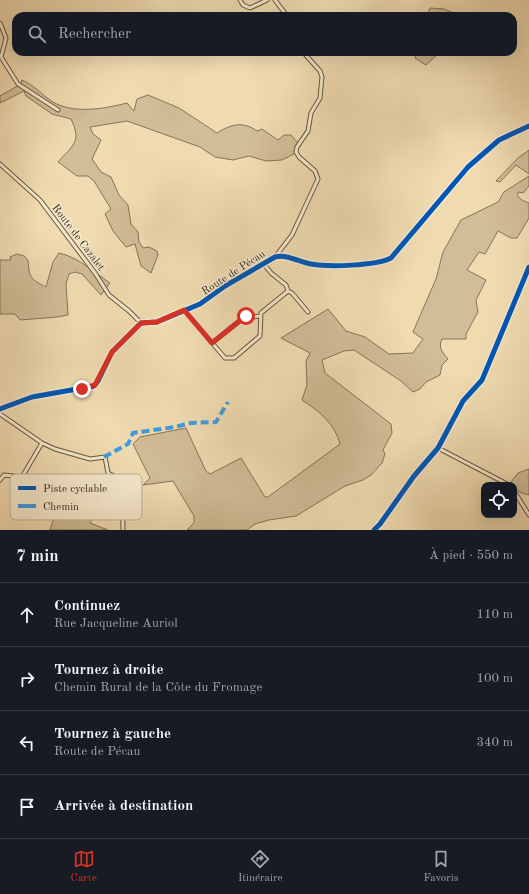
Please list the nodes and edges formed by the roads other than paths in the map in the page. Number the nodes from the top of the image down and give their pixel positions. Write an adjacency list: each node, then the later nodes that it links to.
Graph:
1 (240, 0): 2 (street)
2 (267, 0)
3 (275, 0): 4 (street)
4 (284, 12)
5 (0, 23): 7 (street)
6 (307, 56): 10 (street)
7 (58, 110)
8 (529, 126): 12 (street, Route de Pécau)
9 (0, 164): 19 (street, Route de Cazalet)
10 (280, 251): 11 (street); 12 (street)
11 (275, 256): 12 (street, Route de Pécau); 13 (street, Route de Pécau)
12 (282, 256)
13 (263, 263): 15 (street); 16 (street, Route de Pécau)
14 (529, 266): 24 (street)
15 (288, 291): 17 (street); 18 (street)
16 (184, 310): 19 (street, Route de Pécau); 20 (street)
17 (308, 312)
18 (260, 316): 20 (street); 20 (street)
19 (141, 323): 21 (street)
20 (212, 343)
21 (0, 409)
22 (0, 414): 23 (street)
23 (42, 443): 25 (street); 26 (street)
24 (438, 448): 29 (street); 34 (street)
25 (24, 474)
26 (110, 474)
27 (10, 476): 28 (street)
28 (0, 480)
29 (503, 482)
30 (517, 496): 31 (street)
31 (529, 515)
32 (123, 520): 33 (street)
33 (123, 530)
34 (374, 530)

